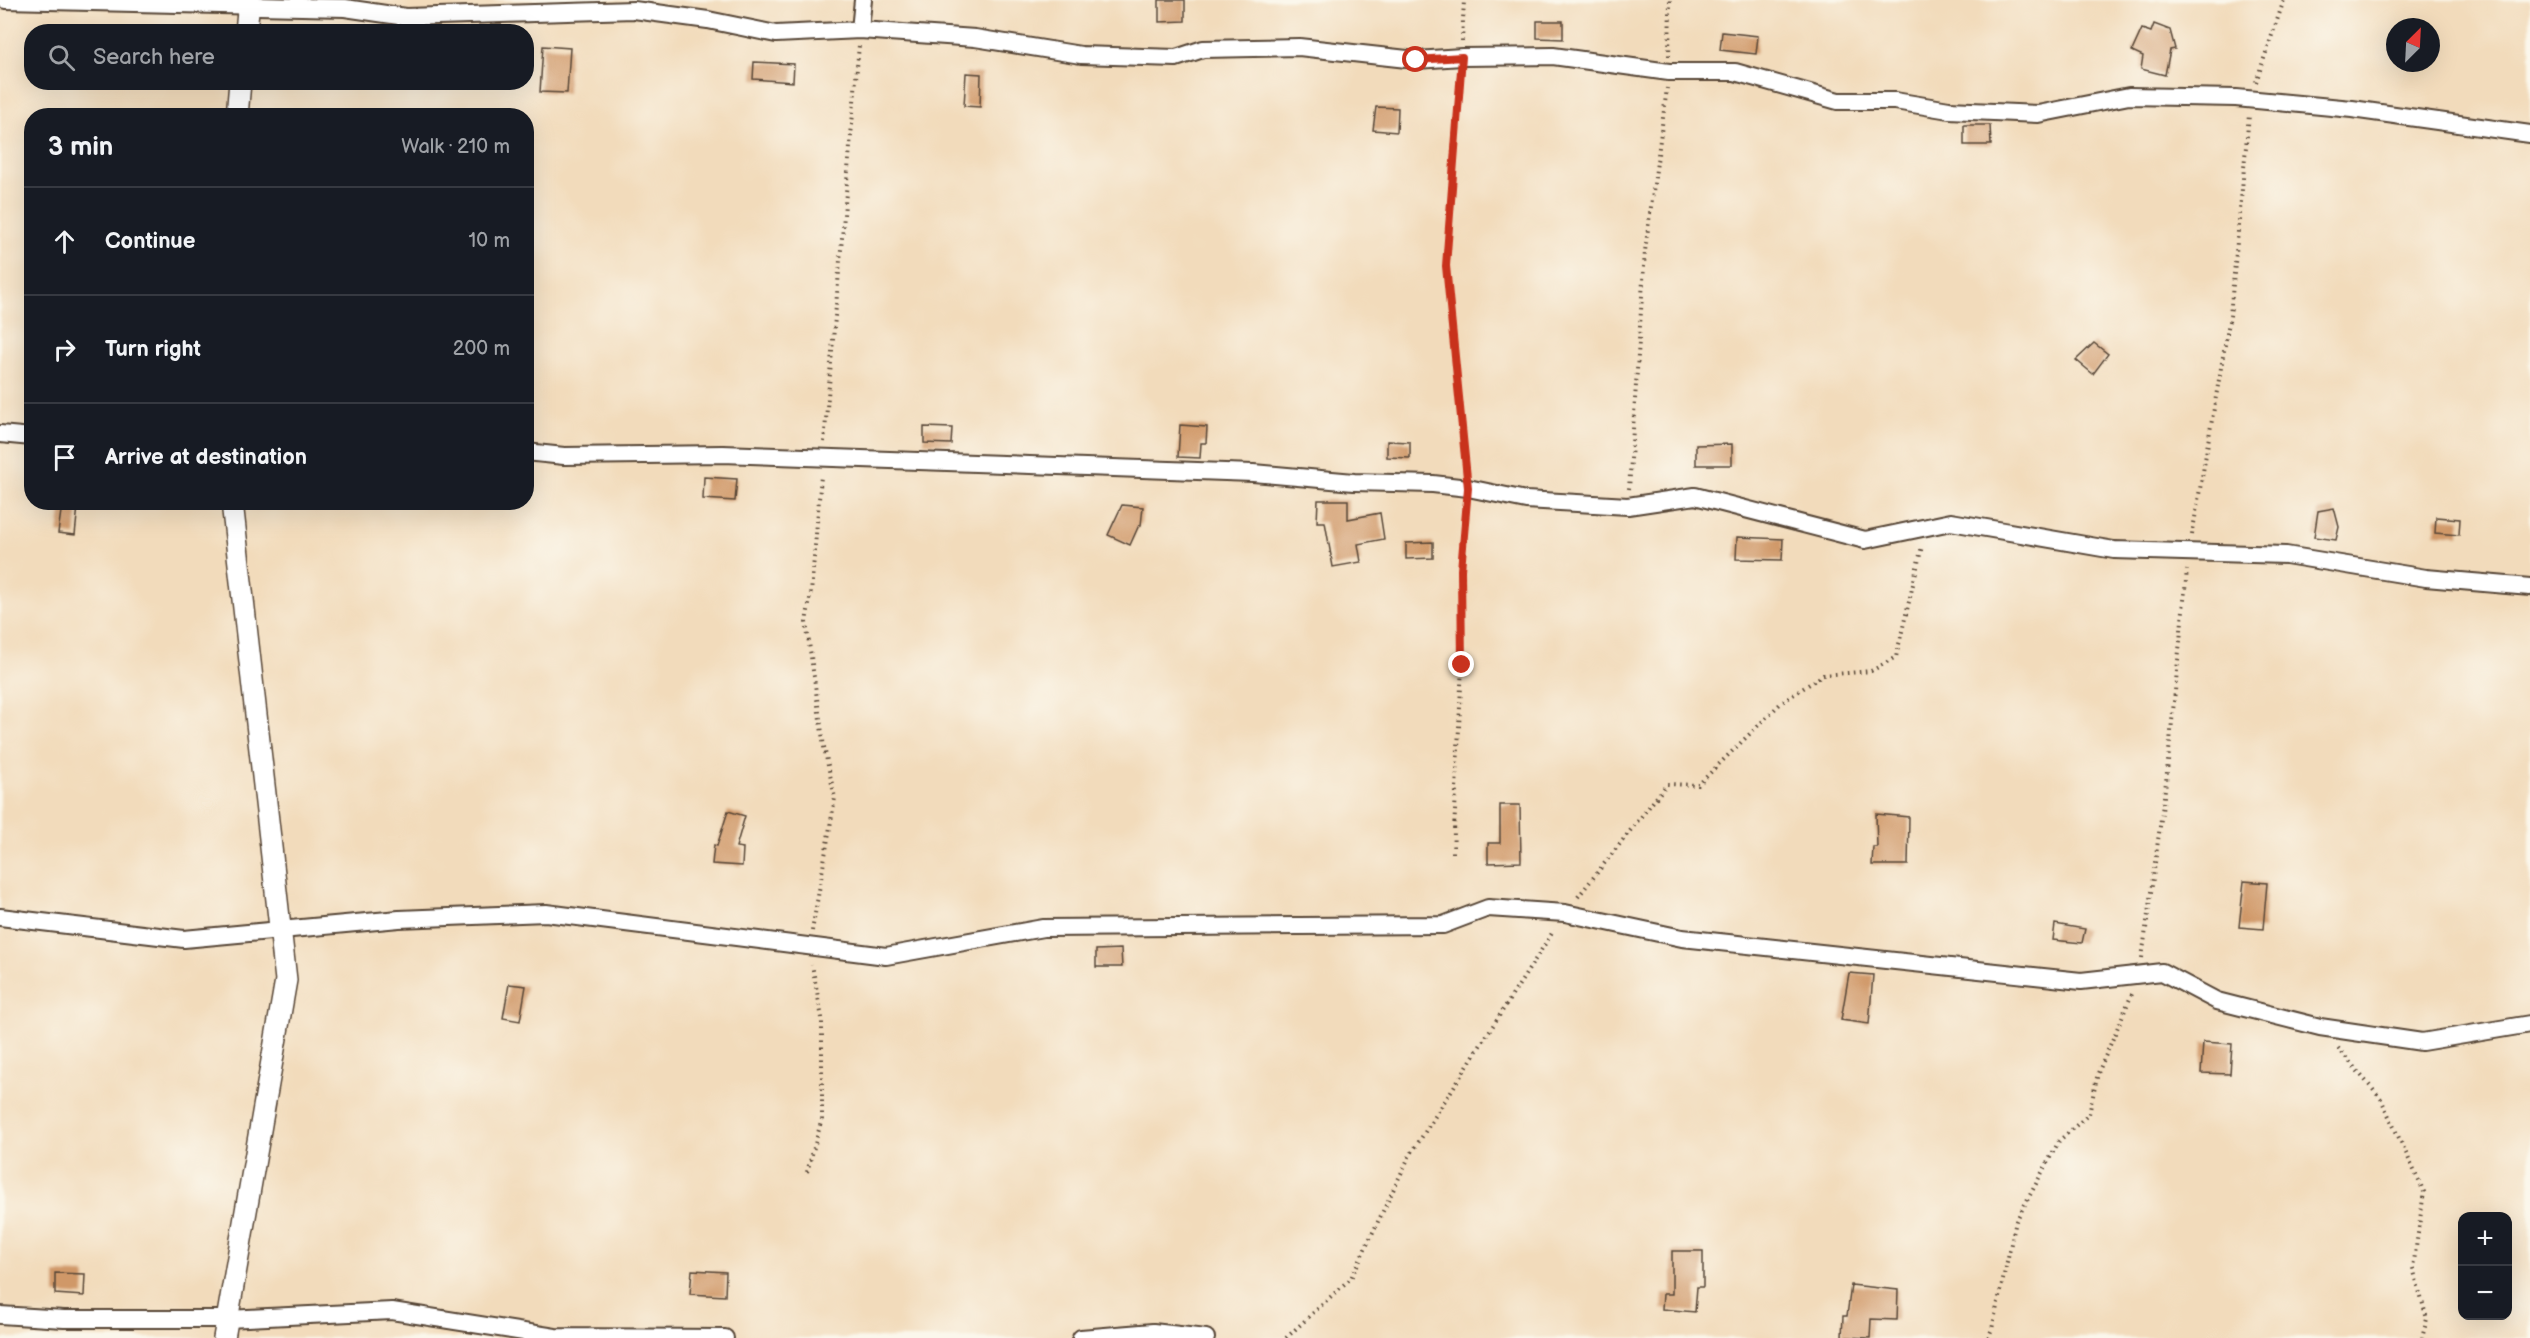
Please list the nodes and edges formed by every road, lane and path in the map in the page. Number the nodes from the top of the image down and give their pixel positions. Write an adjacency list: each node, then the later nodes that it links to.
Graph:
1 (5, 0): 6 (street)
2 (863, 0): 8 (street)
3 (1464, 0): 9 (path)
4 (1670, 0): 10 (path)
5 (2284, 0): 12 (path)
6 (249, 2): 7 (street); 8 (street)
7 (247, 24)
8 (860, 30): 9 (street); 18 (path)
9 (1462, 57): 10 (street); 19 (path)
10 (1669, 72): 12 (street); 20 (path)
11 (239, 90): 13 (street)
12 (2250, 99): 14 (street); 22 (path)
13 (238, 108)
14 (2530, 134)
15 (0, 434): 16 (street)
16 (24, 436)
17 (534, 453): 18 (street)
18 (823, 458): 19 (street); 27 (path)
19 (1468, 488): 20 (street); 24 (path)
20 (1628, 506): 22 (street)
21 (233, 510): 26 (street)
22 (2189, 552): 23 (street); 28 (path)
23 (2530, 587)
24 (1452, 853)
25 (0, 917): 26 (street)
26 (280, 930): 27 (street); 33 (street)
27 (809, 946): 28 (street); 31 (path)
28 (2140, 974): 30 (street); 37 (path)
29 (2530, 1024): 30 (street)
30 (2320, 1027): 38 (path)
31 (807, 1172)
32 (0, 1315): 33 (street)
33 (226, 1328): 34 (street)
34 (725, 1338)
35 (1081, 1338): 36 (street)
36 (1206, 1338)
37 (1988, 1338)
38 (2422, 1338)

